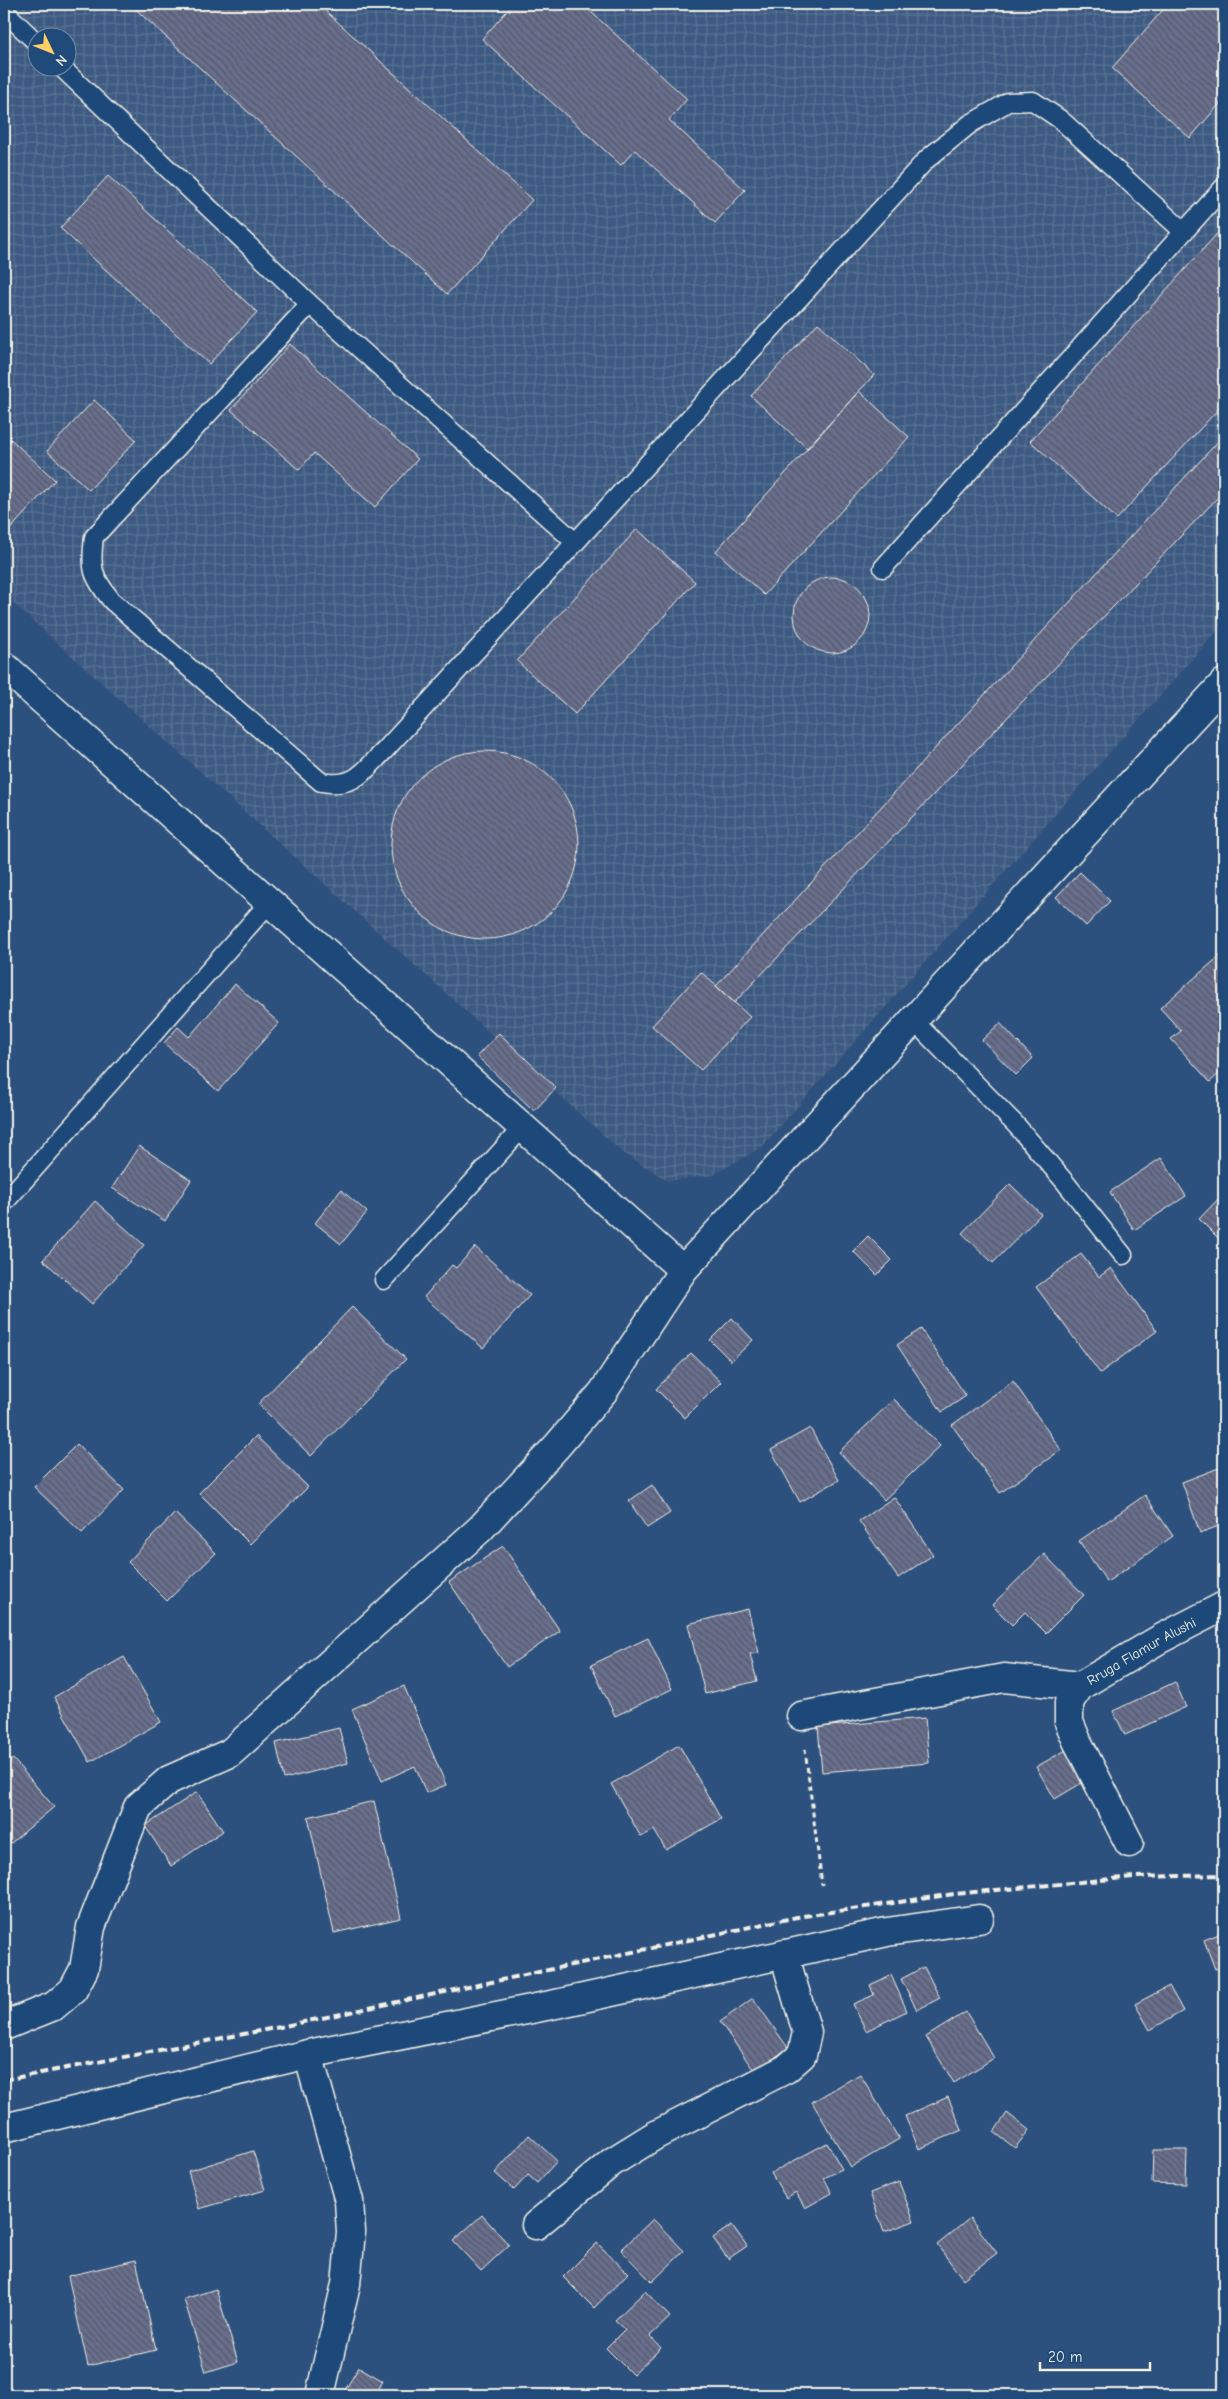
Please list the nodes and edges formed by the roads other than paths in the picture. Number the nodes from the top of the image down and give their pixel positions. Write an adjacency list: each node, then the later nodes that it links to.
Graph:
1 (4, 12): 2 (lane)
2 (28, 35)
3 (73, 78): 6 (lane)
4 (1224, 187): 5 (lane)
5 (1184, 232): 7 (lane); 8 (lane)
6 (310, 304): 7 (lane); 7 (lane)
7 (575, 542)
8 (883, 568)
9 (4, 666): 11 (street)
10 (1221, 697): 12 (street)
11 (269, 903): 13 (street); 14 (lane)
12 (913, 1020): 15 (lane); 16 (street)
13 (522, 1128): 16 (street); 17 (lane)
14 (4, 1203)
15 (1123, 1255)
16 (683, 1270): 24 (street)
17 (384, 1280)
18 (1224, 1606): 19 (street, Rruga Flamur Alushi)
19 (1080, 1686): 20 (street); 21 (street, Rruga Flamur Alushi)
20 (801, 1716)
21 (1129, 1843)
22 (979, 1919): 23 (street)
23 (784, 1954): 25 (street); 27 (street)
24 (10, 2020)
25 (308, 2054): 26 (street); 28 (street)
26 (4, 2128)
27 (536, 2225)
28 (320, 2395)

